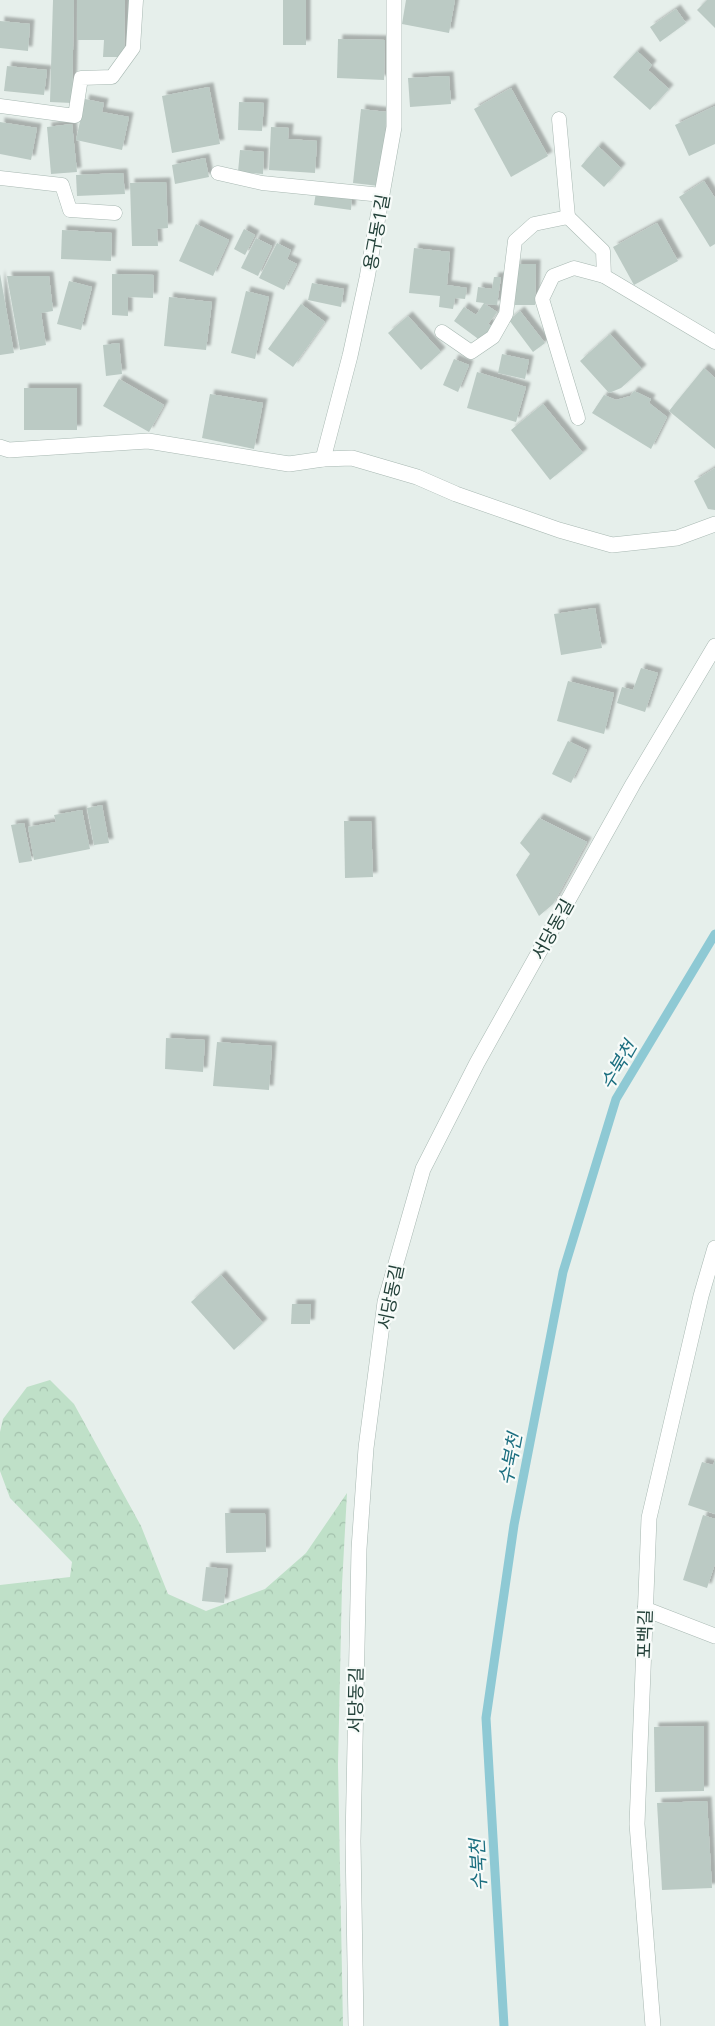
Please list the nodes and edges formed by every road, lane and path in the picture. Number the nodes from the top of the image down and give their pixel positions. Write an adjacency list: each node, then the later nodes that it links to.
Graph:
1 (136, 0): 3 (lane)
2 (394, 0): 7 (street, 용구동1길)
3 (0, 106)
4 (559, 119): 9 (lane)
5 (218, 173): 7 (lane)
6 (0, 178): 8 (lane)
7 (382, 195): 15 (street, 용구동1길)
8 (115, 214)
9 (568, 218): 10 (lane); 11 (lane)
10 (604, 276): 12 (lane); 13 (lane)
11 (442, 332)
12 (715, 342)
13 (578, 418)
14 (0, 447): 15 (street)
15 (323, 459): 16 (street)
16 (715, 524)
17 (715, 646): 21 (street, 서당동길)
18 (715, 1248): 19 (street, 포백길)
19 (645, 1609): 20 (street); 22 (street, 포백길)
20 (715, 1636)
21 (356, 2026)
22 (653, 2026)

